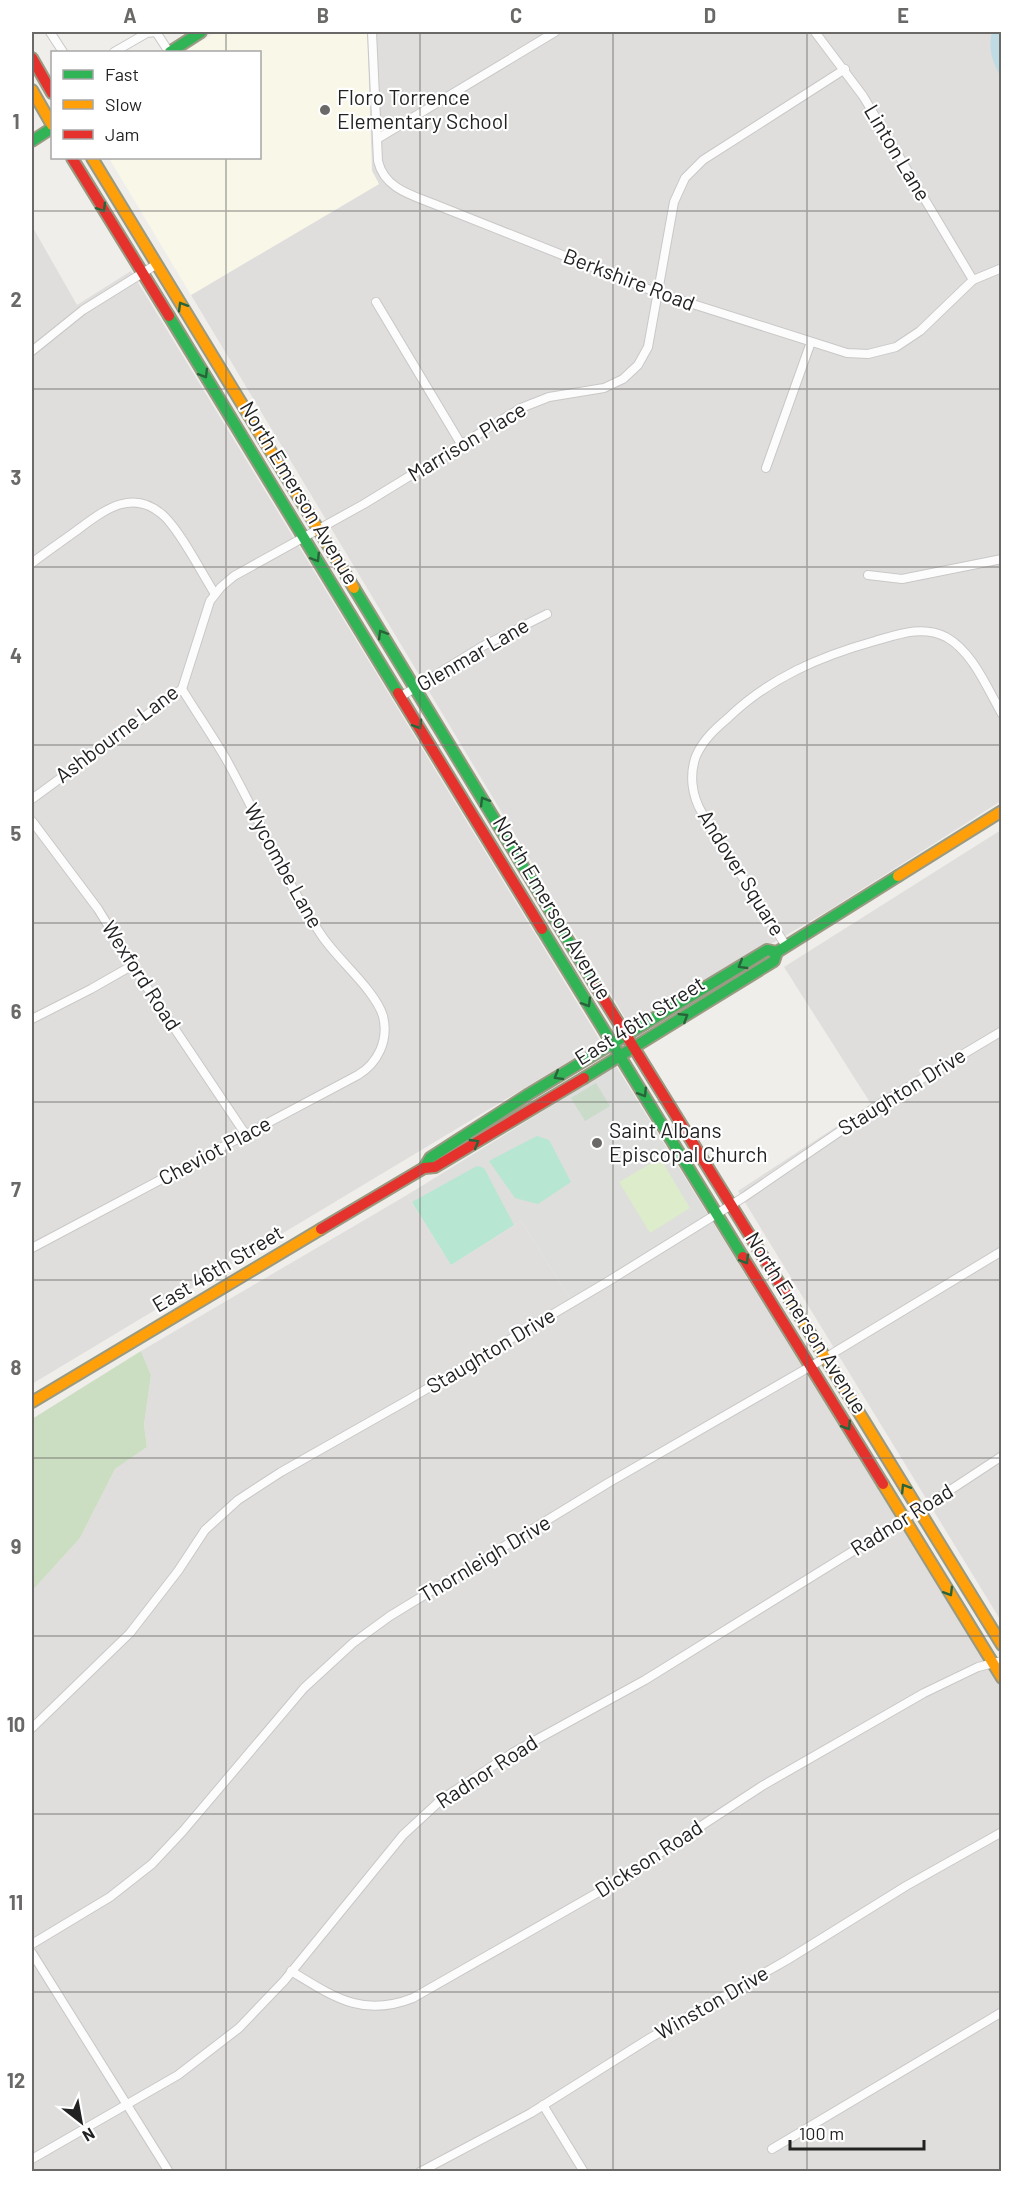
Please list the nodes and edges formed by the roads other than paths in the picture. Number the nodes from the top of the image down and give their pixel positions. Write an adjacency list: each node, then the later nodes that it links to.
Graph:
1 (50, 32): 8 (street)
2 (156, 32): 7 (street); 10 (street)
3 (201, 32): 11 (main road)
4 (372, 32): 18 (street, Berkshire Road)
5 (555, 32): 18 (street)
6 (815, 32): 13 (street, Linton Lane)
7 (145, 33): 9 (street)
8 (62, 51)
9 (116, 51)
10 (169, 51)
11 (172, 51)
12 (32, 58): 15 (main road)
13 (844, 69): 25 (street, Linton Lane); 26 (street, Marrison Place)
14 (32, 90): 16 (main road)
15 (51, 91)
16 (51, 125)
17 (51, 128): 19 (main road)
18 (377, 139): 26 (street, Berkshire Road)
19 (32, 141)
20 (73, 159): 24 (main road, North Emerson Avenue, one-way to 24)
21 (93, 159): 22 (main road, North Emerson Avenue)
22 (157, 264): 24 (street); 32 (main road, North Emerson Avenue, one-way to 22)
23 (1002, 268): 25 (street, Berkshire Road)
24 (142, 273): 29 (street); 33 (main road, North Emerson Avenue, one-way to 33)
25 (973, 280): 28 (street, Berkshire Road)
26 (658, 293): 28 (street, Berkshire Road); 30 (street, Marrison Place)
27 (376, 302): 30 (street)
28 (811, 342): 31 (street)
29 (32, 351)
30 (461, 444): 32 (street, Marrison Place)
31 (766, 468)
32 (318, 530): 33 (street, Marrison Place); 39 (main road, North Emerson Avenue, one-way to 32)
33 (304, 537): 37 (street, Marrison Place); 41 (main road, North Emerson Avenue, one-way to 41)
34 (1002, 559): 36 (street)
35 (32, 563): 37 (street)
36 (868, 575)
37 (215, 594): 40 (street, Ashbourne Lane)
38 (547, 614): 39 (street, Glenmar Lane)
39 (415, 688): 41 (street, Glenmar Lane); 50 (main road, North Emerson Avenue, one-way to 39)
40 (182, 689): 43 (street, Ashbourne Lane); 51 (street, Wycombe Lane)
41 (400, 697): 52 (main road, North Emerson Avenue, one-way to 52)
42 (1002, 714): 46 (street, Andover Square)
43 (32, 799)
44 (1002, 811): 46 (main road, East 46th Street)
45 (32, 821): 47 (street, Wexford Road)
46 (782, 949): 50 (main road, East 46th Street, one-way to 50); 53 (main road, East 46th Street, one-way to 46)
47 (133, 965): 48 (street); 55 (street, Wexford Road)
48 (32, 1019)
49 (1002, 1031): 57 (street, Staughton Drive)
50 (626, 1035): 52 (main road, East 46th Street); 53 (main road, North Emerson Avenue)
51 (384, 1039): 55 (street, Cheviot Place)
52 (612, 1044): 54 (main road, North Emerson Avenue); 56 (main road, East 46th Street, one-way to 56)
53 (634, 1048): 54 (main road, East 46th Street); 57 (main road, North Emerson Avenue)
54 (620, 1057): 56 (main road, East 46th Street, one-way to 54); 58 (main road, North Emerson Avenue, one-way to 58)
55 (246, 1135): 59 (street, Cheviot Place)
56 (424, 1168): 63 (main road, East 46th Street)
57 (730, 1204): 58 (street, Staughton Drive); 61 (main road, North Emerson Avenue)
58 (716, 1214): 62 (main road, North Emerson Avenue, one-way to 62); 70 (street, Staughton Drive)
59 (32, 1248)
60 (1002, 1251): 61 (street, Thornleigh Drive)
61 (825, 1358): 62 (street, Thornleigh Drive); 65 (main road, North Emerson Avenue, one-way to 61)
62 (810, 1366): 66 (main road, North Emerson Avenue, one-way to 66); 72 (street, Thornleigh Drive)
63 (32, 1402)
64 (1002, 1456): 65 (street, Radnor Road)
65 (918, 1510): 66 (street, Radnor Road); 67 (main road, North Emerson Avenue)
66 (904, 1519): 68 (main road, North Emerson Avenue, one-way to 68); 74 (street, Radnor Road)
67 (1002, 1646)
68 (997, 1661): 69 (main road, North Emerson Avenue); 74 (street, Dickson Road)
69 (1002, 1678)
70 (32, 1728)
71 (1002, 1832): 77 (street, Winston Drive)
72 (32, 1944)
73 (32, 1953): 76 (street)
74 (291, 1971): 76 (street, Radnor Road)
75 (1002, 2012): 78 (street)
76 (127, 2105): 79 (street, Radnor Road); 80 (street)
77 (543, 2105): 81 (street, Winston Drive); 82 (street)
78 (772, 2149)
79 (32, 2159)
80 (169, 2172)
81 (420, 2172)
82 (584, 2172)

